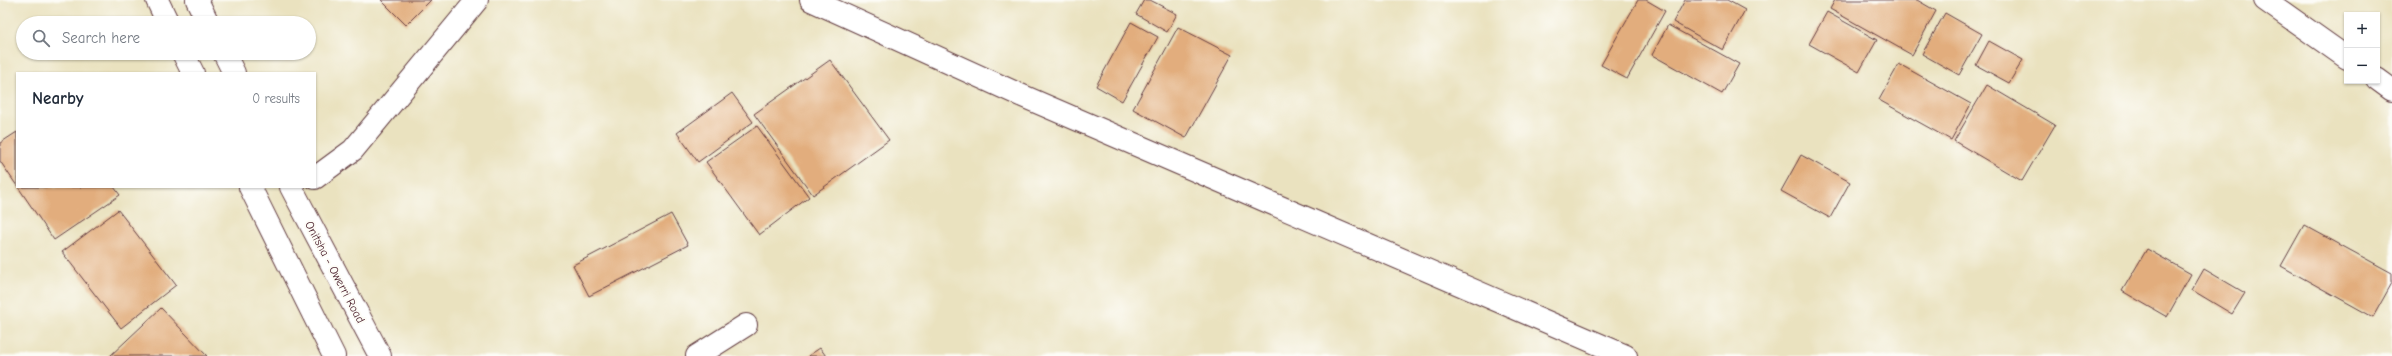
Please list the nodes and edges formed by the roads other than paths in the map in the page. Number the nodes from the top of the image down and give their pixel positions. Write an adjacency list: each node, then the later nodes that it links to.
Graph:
1 (157, 0): 6 (main road)
2 (197, 0): 7 (main road)
3 (477, 0): 15 (main road)
4 (811, 0): 22 (main road)
5 (2265, 0): 8 (main road)
6 (165, 16)
7 (205, 16)
8 (2344, 56)
9 (186, 60): 11 (main road)
10 (228, 60): 12 (main road)
11 (192, 72)
12 (234, 72)
13 (2380, 81): 14 (main road)
14 (2392, 90)
15 (316, 177)
16 (250, 188): 19 (main road)
17 (296, 189): 20 (main road, Onitsha - Owerri Road)
18 (746, 325): 21 (main road)
19 (334, 356)
20 (380, 356)
21 (697, 356)
22 (1626, 356)

